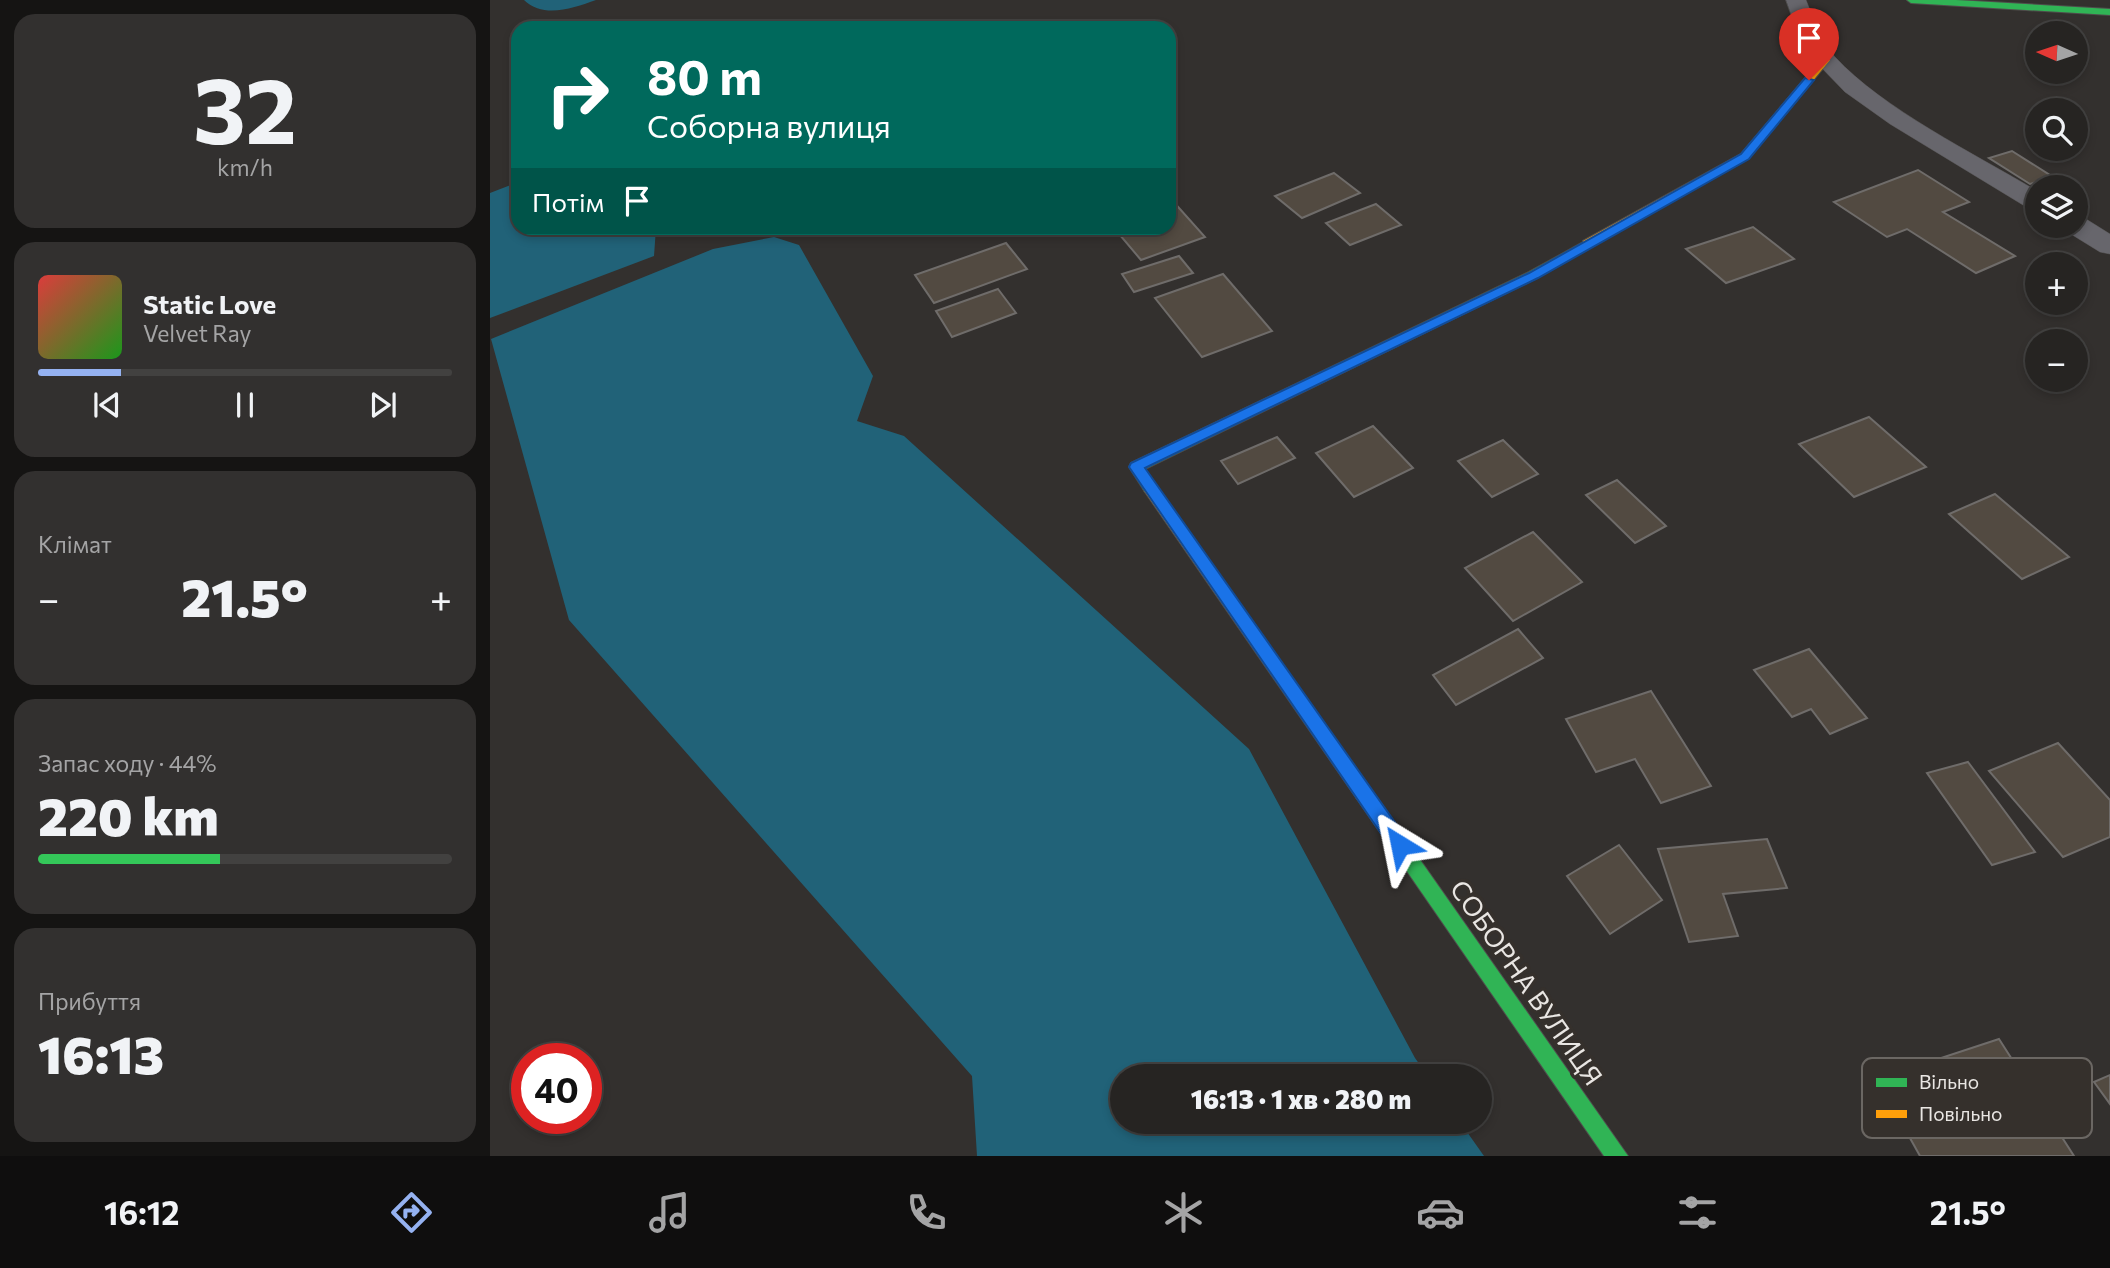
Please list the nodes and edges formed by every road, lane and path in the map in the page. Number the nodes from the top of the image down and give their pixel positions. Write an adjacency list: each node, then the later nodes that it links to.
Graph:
1 (1796, 0): 4 (street)
2 (1911, 0): 3 (street)
3 (2110, 12)
4 (1825, 60): 5 (street); 8 (street, СОБОРНА ВУЛИЦЯ)
5 (2025, 195)
6 (2088, 232): 7 (street)
7 (2110, 246)
8 (1617, 1156)

